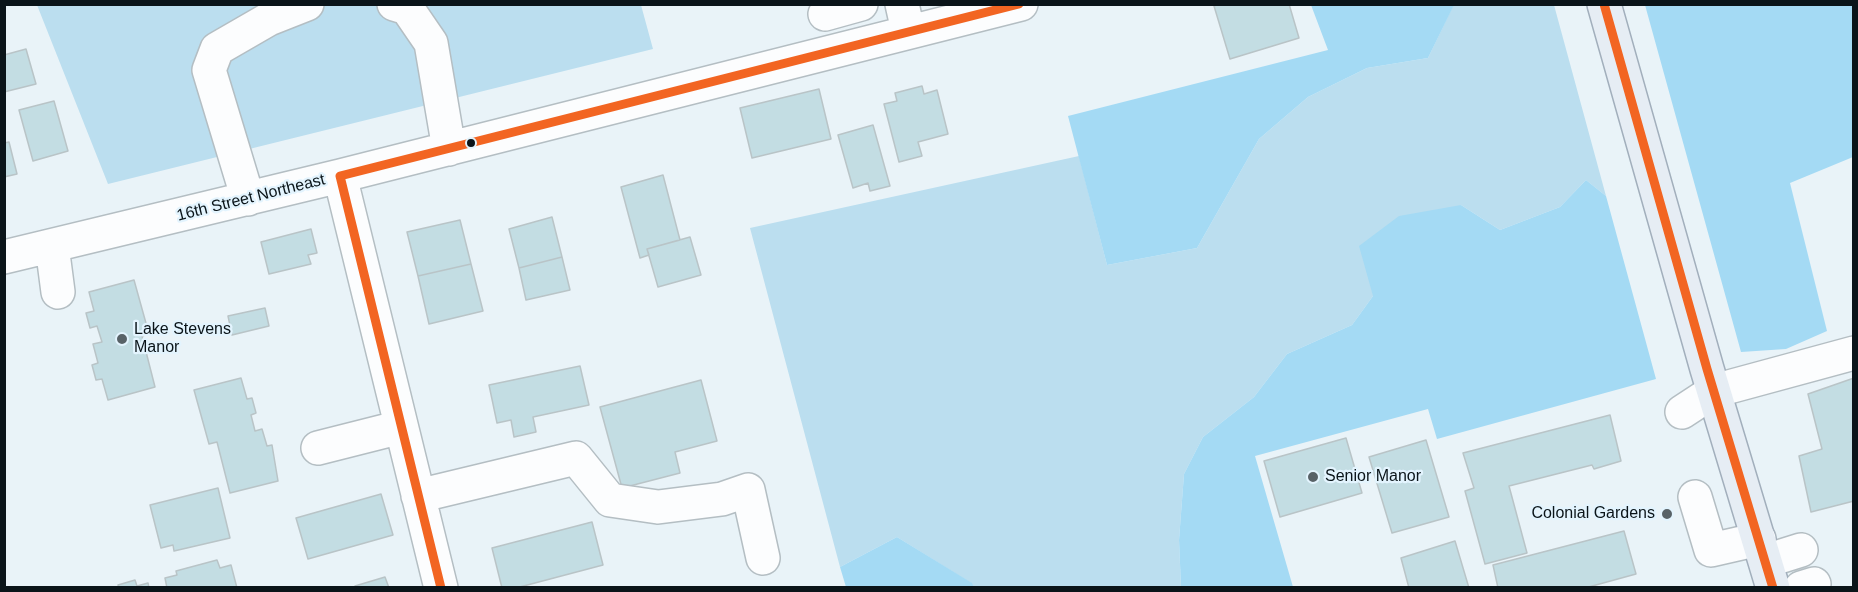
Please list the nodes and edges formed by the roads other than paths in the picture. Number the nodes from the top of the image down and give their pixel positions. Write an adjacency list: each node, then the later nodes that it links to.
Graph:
1 (307, 4): 10 (street)
2 (394, 4): 8 (street)
3 (861, 4): 6 (street)
4 (1021, 4): 7 (street, 16th Street Northeast)
5 (1604, 4): 15 (main road)
6 (825, 14)
7 (905, 18): 8 (street, 16th Street Northeast)
8 (449, 148): 9 (street, 16th Street Northeast)
9 (340, 176): 10 (street, 16th Street Northeast); 17 (street)
10 (248, 199): 11 (street, 16th Street Northeast)
11 (52, 246): 12 (street, 16th Street Northeast); 13 (street)
12 (4, 257)
13 (58, 292)
14 (1854, 353): 15 (street)
15 (1714, 391): 16 (street); 23 (main road)
16 (1682, 412)
17 (401, 427): 18 (street); 19 (street)
18 (318, 448)
19 (418, 496): 22 (street); 24 (street)
20 (1695, 497): 23 (street)
21 (1801, 550): 23 (street)
22 (763, 558)
23 (1766, 562)
24 (441, 588)

